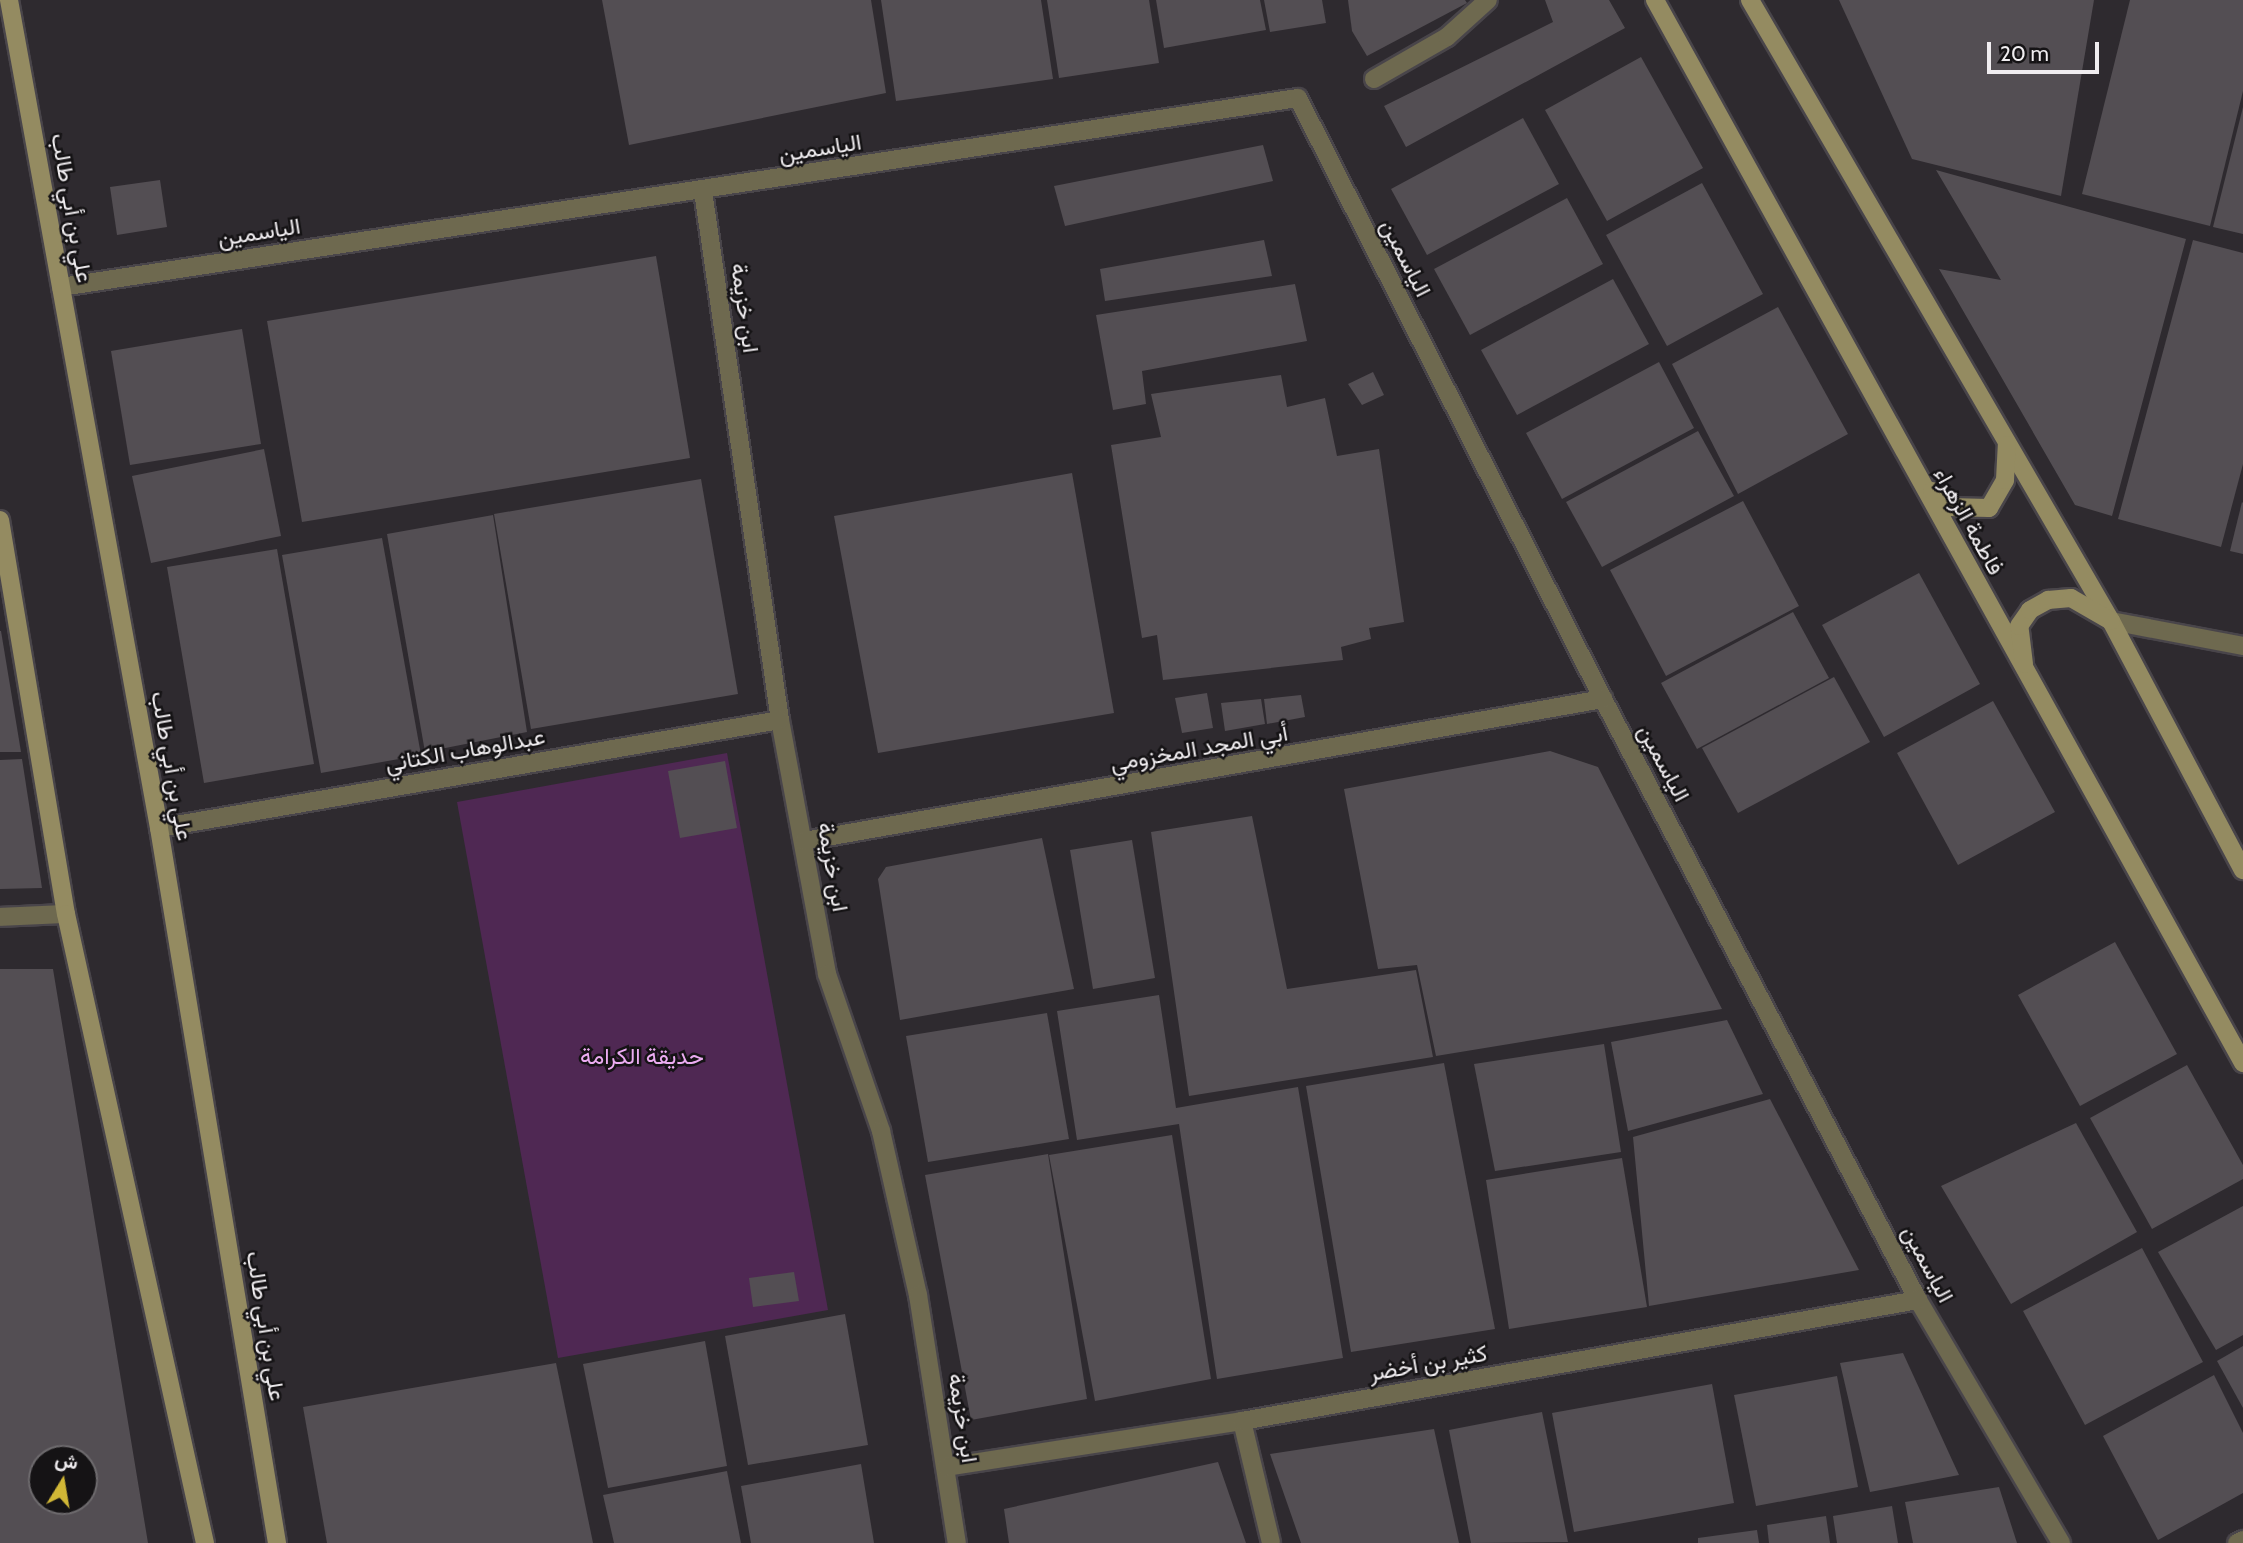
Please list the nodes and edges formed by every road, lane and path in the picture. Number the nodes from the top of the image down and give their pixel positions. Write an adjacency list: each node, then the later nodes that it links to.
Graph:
1 (9, 0): 7 (main road, علي بن أبي طالب)
2 (1488, 0): 5 (street)
3 (1656, 0): 9 (main road, فاطمة الزهراء)
4 (1751, 0): 8 (main road)
5 (1374, 79)
6 (703, 191): 7 (street, الياسمين); 14 (street, الياسمين); 15 (street, ابن خزيمة)
7 (61, 287): 16 (main road, علي بن أبي طالب)
8 (2007, 442): 9 (main road); 11 (main road)
9 (1917, 477): 13 (main road, فاطمة الزهراء)
10 (0, 520): 19 (main road)
11 (2111, 621): 12 (street); 13 (main road); 18 (main road)
12 (2243, 646)
13 (2025, 673): 21 (main road, فاطمة الزهراء)
14 (1603, 699): 17 (street, أبي المجد المخزومي); 22 (street, الياسمين)
15 (780, 720): 16 (street, عبدالوهاب الكتاني); 17 (street, ابن خزيمة)
16 (159, 828): 27 (main road, علي بن أبي طالب)
17 (804, 841): 24 (street, ابن خزيمة)
18 (2243, 870)
19 (66, 915): 20 (street); 26 (main road)
20 (0, 917)
21 (2243, 1063)
22 (1919, 1300): 23 (street, كثير بن أخضر); 30 (street, الياسمين)
23 (1242, 1421): 24 (street, كثير بن أخضر); 29 (street)
24 (946, 1467): 28 (street, ابن خزيمة)
25 (2243, 1540): 31 (street)
26 (205, 1543)
27 (276, 1543)
28 (957, 1543)
29 (1271, 1543)
30 (2061, 1543)
31 (2237, 1543)

